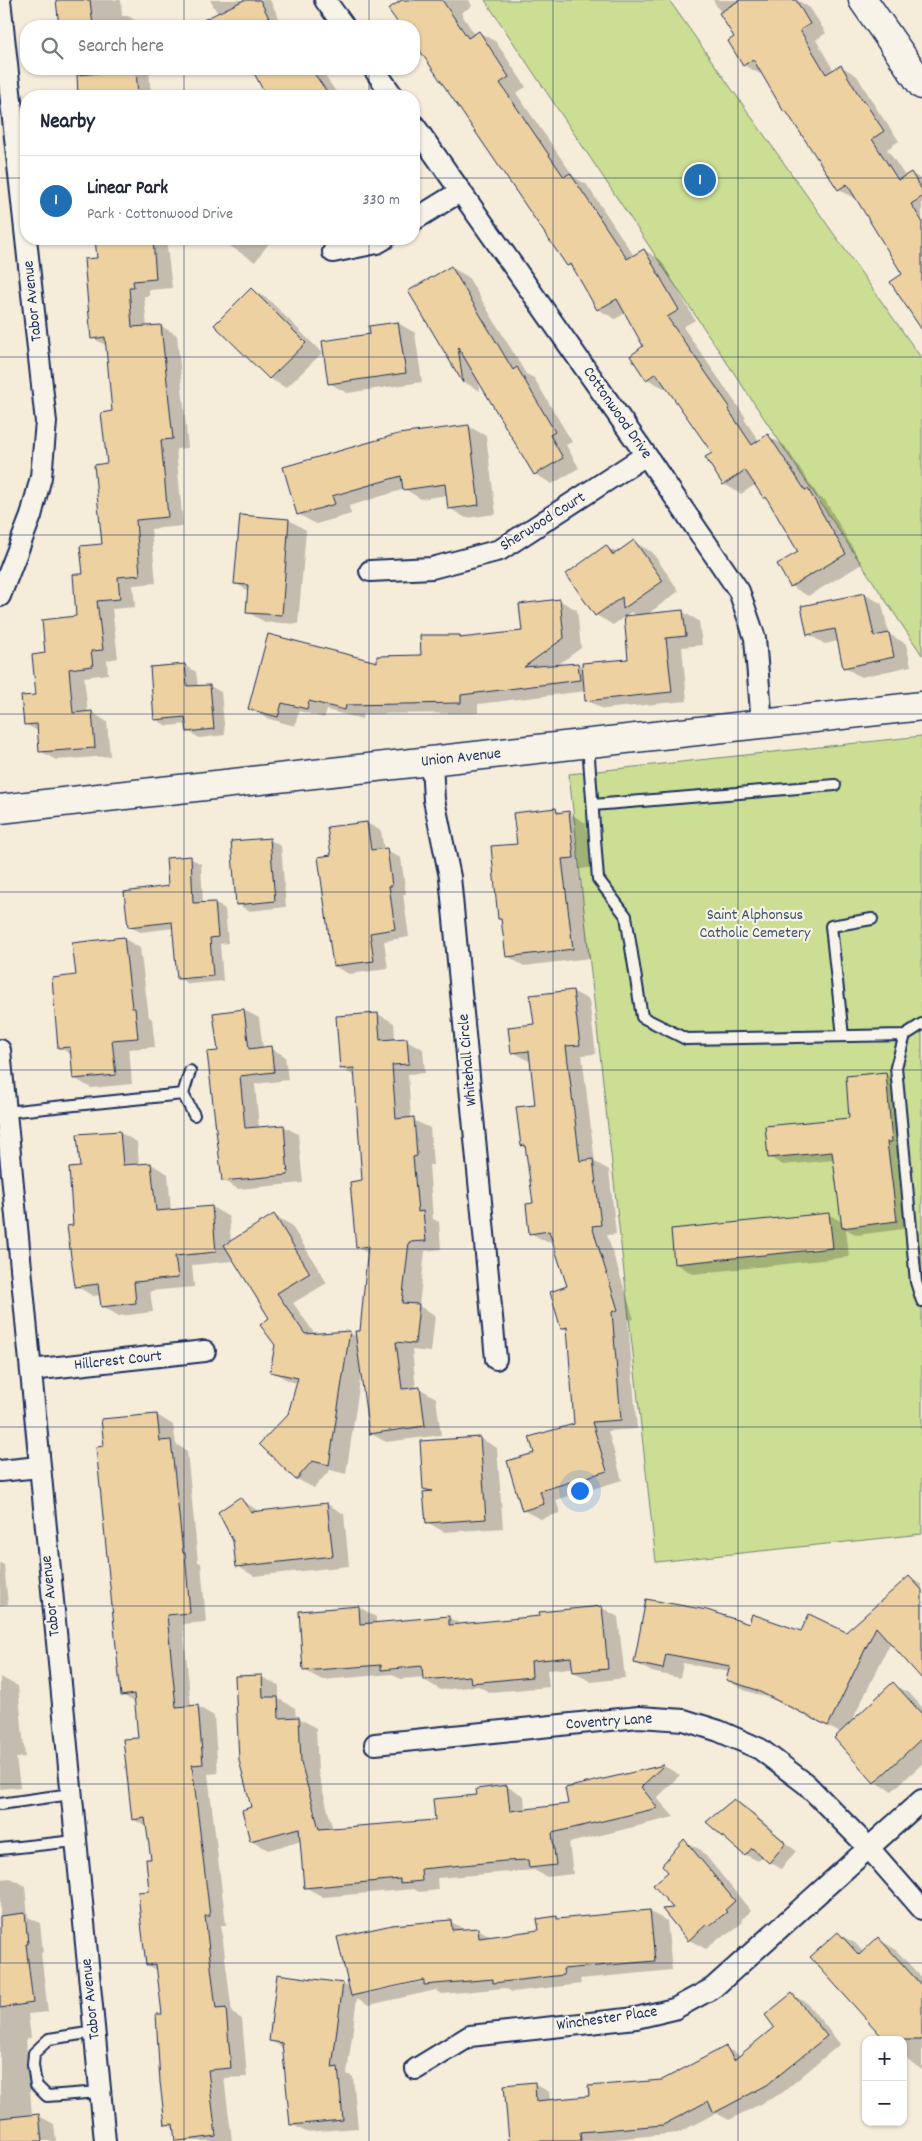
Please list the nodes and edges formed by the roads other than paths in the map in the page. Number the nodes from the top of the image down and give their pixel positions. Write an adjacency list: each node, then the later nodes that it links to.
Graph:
1 (0, 0): 9 (street, Tabor Avenue)
2 (325, 0): 4 (street)
3 (863, 0): 6 (street)
4 (340, 20)
5 (378, 75): 7 (street)
6 (922, 85)
7 (389, 90)
8 (420, 133): 10 (street, Cottonwood Drive)
9 (20, 183)
10 (461, 191): 11 (street); 15 (street, Cottonwood Drive)
11 (420, 216)
12 (27, 245): 17 (street, Tabor Avenue)
13 (367, 245): 14 (street)
14 (333, 252)
15 (646, 455): 16 (street, Sherwood Court); 19 (street, Cottonwood Drive)
16 (370, 572)
17 (0, 596)
18 (922, 706): 19 (street, Union Avenue)
19 (762, 724): 20 (street, Union Avenue)
20 (588, 744): 21 (street, Union Avenue); 23 (lane)
21 (432, 762): 24 (street, Union Avenue); 37 (street, Whitehall Circle)
22 (835, 785): 23 (lane)
23 (593, 805): 28 (lane)
24 (0, 809)
25 (872, 919): 28 (lane)
26 (922, 1024): 27 (lane)
27 (905, 1035): 28 (lane); 35 (lane)
28 (843, 1036)
29 (0, 1050): 32 (street, Tabor Avenue)
30 (190, 1071): 31 (lane)
31 (183, 1094): 32 (lane); 33 (lane)
32 (6, 1112): 34 (street, Tabor Avenue)
33 (194, 1115)
34 (5, 1144): 38 (street, Tabor Avenue)
35 (922, 1301)
36 (205, 1351): 38 (street, Hillcrest Court)
37 (496, 1359)
38 (31, 1370): 39 (street, Tabor Avenue)
39 (39, 1467): 40 (street); 42 (street, Tabor Avenue)
40 (0, 1471)
41 (376, 1744): 46 (street, Coventry Lane)
42 (71, 1794): 44 (lane); 45 (street, Tabor Avenue)
43 (922, 1800): 46 (street, Winchester Place)
44 (0, 1804)
45 (76, 1841): 47 (lane); 49 (street, Tabor Avenue)
46 (869, 1848): 48 (street, Coventry Lane); 50 (street, Winchester Place)
47 (0, 1849)
48 (922, 1909)
49 (94, 2032): 51 (street, Tabor Avenue); 51 (lane)
50 (416, 2069)
51 (100, 2092): 52 (street, Tabor Avenue)
52 (105, 2141)

